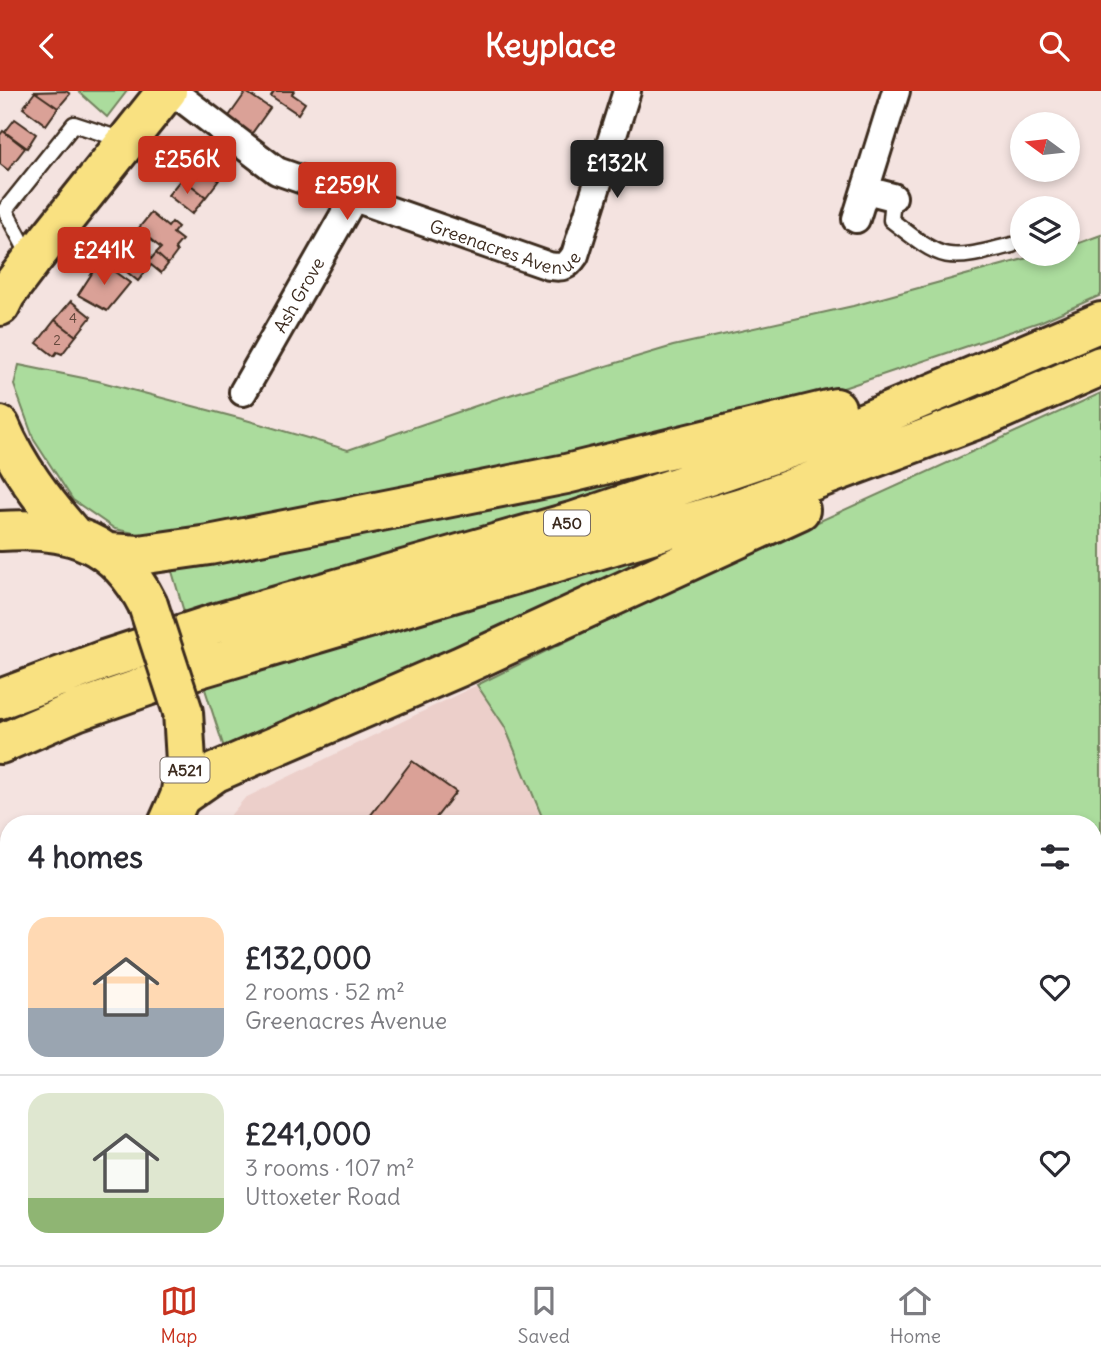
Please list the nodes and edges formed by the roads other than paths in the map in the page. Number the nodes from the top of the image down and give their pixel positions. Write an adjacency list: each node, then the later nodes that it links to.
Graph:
1 (169, 91): 4 (main road); 7 (street, Greenacres Avenue)
2 (626, 91): 7 (street, Greenacres Avenue)
3 (896, 91): 5 (street)
4 (128, 142): 10 (main road); 10 (lane)
5 (866, 190): 6 (street); 8 (street)
6 (892, 197): 9 (lane)
7 (353, 199): 15 (street, Ash Grove)
8 (856, 219)
9 (1010, 246)
10 (31, 261): 11 (main road)
11 (0, 306)
12 (1101, 322): 13 (main road, A50)
13 (1022, 354): 20 (main road); 21 (main road, A50)
14 (1101, 366): 16 (main road, A50)
15 (243, 392)
16 (986, 416): 22 (main road, A50); 23 (main road)
17 (0, 426): 19 (main road, A521)
18 (0, 531): 19 (main road, A521)
19 (72, 534): 20 (main road, A521)
20 (109, 553): 23 (main road, A521, bridge)
21 (0, 699)
22 (0, 744)
23 (174, 811)

